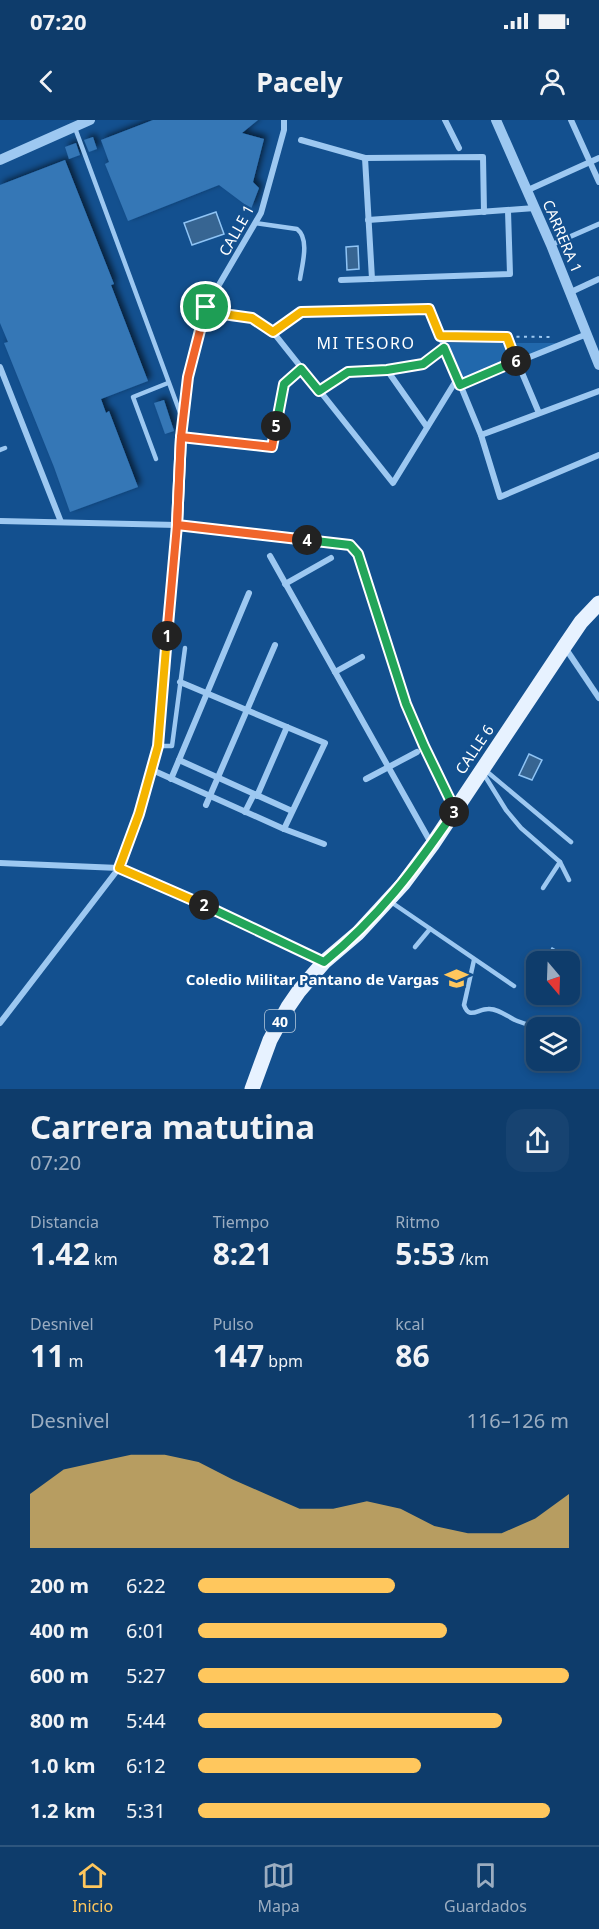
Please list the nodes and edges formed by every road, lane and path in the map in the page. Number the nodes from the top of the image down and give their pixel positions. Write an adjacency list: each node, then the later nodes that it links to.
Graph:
1 (90, 120): 6 (street)
2 (284, 120): 19 (street, CALLE 1)
3 (445, 120): 8 (street)
4 (496, 120): 14 (street, CARRERA 1)
5 (571, 120): 12 (street)
6 (74, 127): 11 (street); 40 (lane)
7 (301, 140): 10 (street)
8 (459, 148)
9 (599, 158): 12 (street)
10 (365, 159): 17 (street); 18 (street)
11 (0, 160)
12 (590, 162): 13 (street); 14 (street)
13 (599, 182)
14 (528, 190): 15 (street, CARRERA 1)
15 (536, 208): 16 (street); 21 (street, CARRERA 1)
16 (508, 211): 17 (street); 23 (street)
17 (484, 212): 18 (street)
18 (368, 220): 23 (street)
19 (255, 223): 22 (lane); 27 (street, CALLE 1)
20 (599, 224): 21 (street)
21 (551, 245): 26 (street, CARRERA 1)
22 (300, 279)
23 (372, 279): 25 (street)
24 (599, 279): 26 (street)
25 (341, 280)
26 (571, 292): 29 (street, CARRERA 1)
27 (206, 307): 28 (street); 44 (street, CALLE 1)
28 (273, 332): 30 (street); 37 (street)
29 (587, 334): 34 (street); 35 (street, CARRERA 1)
30 (440, 336): 31 (path); 33 (street)
31 (507, 337): 32 (path); 34 (path)
32 (560, 337)
33 (444, 348): 38 (street); 39 (street)
34 (517, 360): 39 (street); 43 (street)
35 (599, 365)
36 (0, 367): 51 (street)
37 (301, 369): 41 (street); 47 (street)
38 (387, 370): 41 (street); 45 (street)
39 (458, 382): 45 (street); 46 (street)
40 (168, 383): 44 (lane); 49 (lane)
41 (319, 391): 45 (street)
42 (599, 391): 43 (street)
43 (538, 413): 46 (street)
44 (183, 421): 47 (street, CALLE 1)
45 (427, 427)
46 (481, 435): 48 (street)
47 (181, 437): 52 (street, CALLE 1)
48 (599, 455)
49 (156, 459)
50 (0, 521): 51 (street)
51 (61, 522): 52 (street)
52 (177, 525): 68 (street, CALLE 1); 80 (path)
53 (270, 556): 55 (street)
54 (331, 558): 55 (street)
55 (285, 584): 62 (street)
56 (249, 593): 64 (street)
57 (599, 603): 59 (main road, CALLE 6 / 40)
58 (275, 645): 66 (street)
59 (564, 647): 65 (street); 72 (main road, CALLE 6 / 40)
60 (185, 648): 63 (lane)
61 (362, 657): 62 (street)
62 (335, 672): 71 (street)
63 (180, 682): 64 (street); 68 (lane)
64 (208, 693): 66 (street); 70 (street)
65 (599, 698)
66 (247, 710): 67 (street); 74 (street)
67 (287, 727): 77 (street); 81 (street)
68 (158, 746): 73 (street, CALLE 1)
69 (417, 752): 71 (street)
70 (179, 760): 74 (street); 75 (street)
71 (388, 767): 76 (street); 86 (street)
72 (482, 769): 80 (main road, CALLE 6 / 40); 84 (lane); 87 (lane)
73 (150, 770): 75 (street); 89 (street, CALLE 1)
74 (218, 778): 77 (street); 78 (street)
75 (171, 779): 78 (street)
76 (366, 779)
77 (255, 795): 81 (street); 82 (street)
78 (210, 796): 79 (street); 82 (street)
79 (206, 805)
80 (455, 810): 86 (main road, CALLE 6 / 40)
81 (292, 811): 83 (street)
82 (245, 812): 83 (street)
83 (284, 829): 85 (street)
84 (571, 842)
85 (324, 844)
86 (432, 845): 92 (main road, CALLE 6 / 40)
87 (560, 862): 90 (lane); 91 (lane)
88 (0, 863): 89 (street)
89 (119, 868): 96 (street); 98 (street, CALLE 1)
90 (569, 880)
91 (543, 888)
92 (389, 901): 93 (lane); 96 (main road, CALLE 6 / 40)
93 (430, 929): 94 (lane); 95 (lane)
94 (415, 947)
95 (474, 960): 97 (lane); 99 (lane)
96 (324, 962): 100 (main road, 40)
97 (514, 986)
98 (0, 1023)
99 (526, 1024)
100 (252, 1089)

